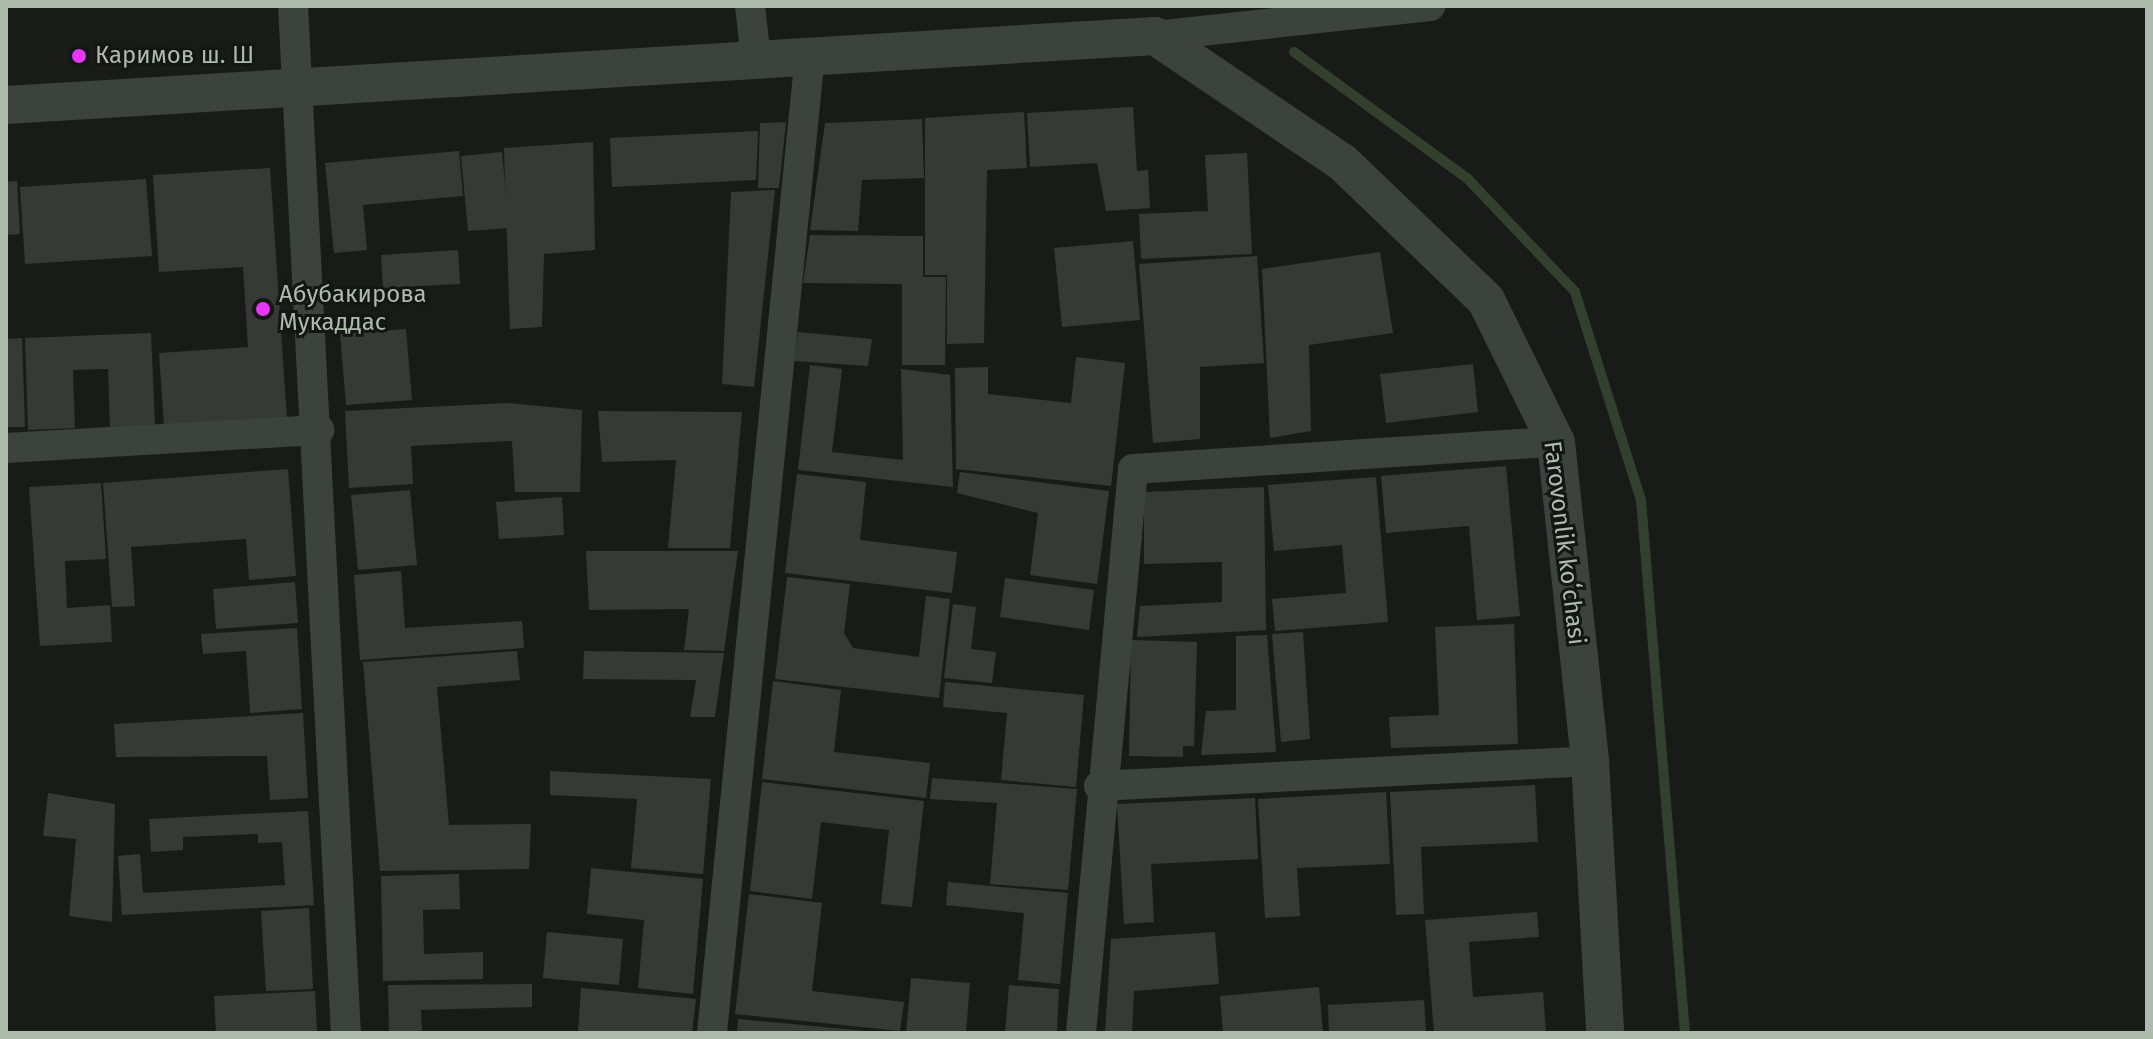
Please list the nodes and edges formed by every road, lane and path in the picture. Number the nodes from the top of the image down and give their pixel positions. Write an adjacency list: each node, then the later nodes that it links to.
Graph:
1 (293, 6): 7 (street)
2 (750, 6): 6 (street)
3 (1430, 6): 4 (street)
4 (1155, 36): 5 (street); 10 (street, Farovonlik koʻchasi)
5 (810, 55): 6 (street); 15 (street)
6 (756, 59): 7 (street)
7 (303, 86): 8 (street); 9 (street)
8 (6, 105)
9 (319, 430): 11 (street); 14 (street)
10 (1556, 442): 12 (street, Farovonlik koʻchasi); 13 (street)
11 (6, 448)
12 (1590, 761): 13 (street); 17 (street, Farovonlik koʻchasi)
13 (1099, 786): 16 (street)
14 (346, 1033)
15 (712, 1033)
16 (1081, 1033)
17 (1605, 1033)

